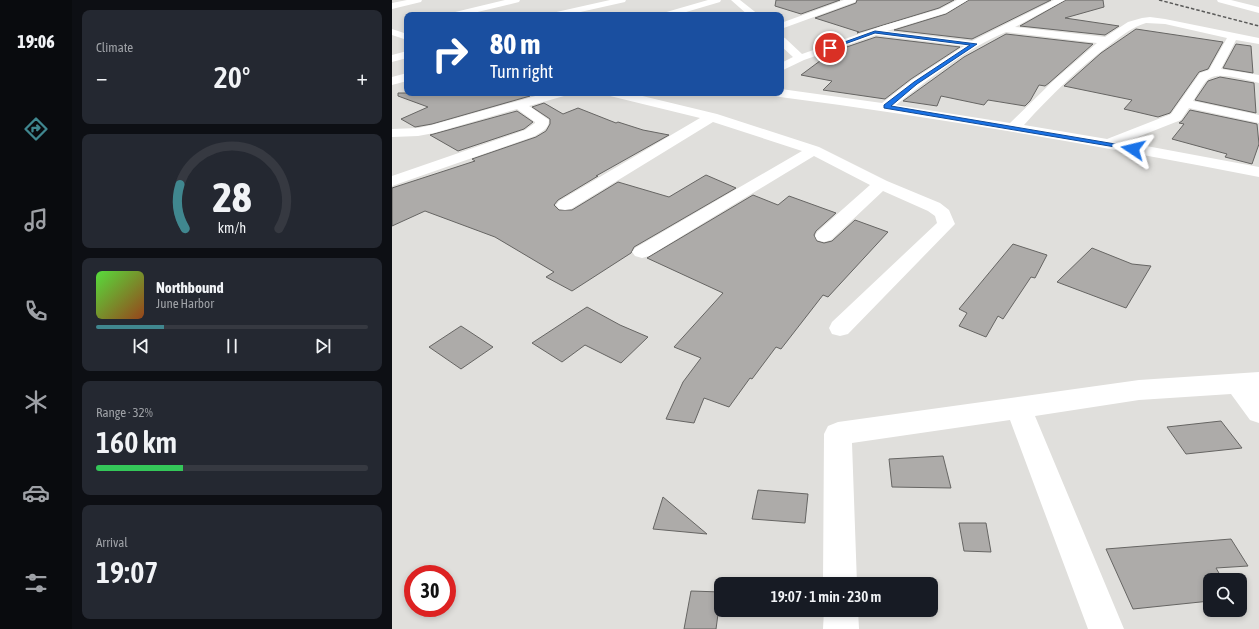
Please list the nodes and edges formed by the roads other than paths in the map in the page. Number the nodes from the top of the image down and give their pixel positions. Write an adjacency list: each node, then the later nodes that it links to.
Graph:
1 (418, 0): 10 (street)
2 (516, 0): 12 (street)
3 (622, 0): 13 (street)
4 (717, 0): 14 (street)
5 (852, 0): 16 (street)
6 (964, 0): 19 (street)
7 (1061, 0): 17 (street)
8 (1221, 0): 11 (street)
9 (738, 1): 15 (street)
10 (392, 6)
11 (1258, 9)
12 (466, 12)
13 (568, 12)
14 (676, 12)
15 (751, 12)
16 (784, 25)
17 (1006, 29): 24 (street); 27 (street)
18 (392, 32): 20 (street)
19 (875, 32): 27 (street); 29 (street)
20 (404, 36)
21 (1234, 36): 24 (street); 25 (street); 32 (street)
22 (404, 38): 23 (street)
23 (392, 41)
24 (1108, 41): 44 (street)
25 (1259, 41)
26 (784, 43): 29 (street)
27 (974, 44): 41 (street)
28 (404, 55): 30 (street)
29 (800, 58): 31 (street)
30 (392, 59)
31 (784, 66)
32 (1214, 72): 34 (street); 39 (street)
33 (404, 78): 35 (street)
34 (1259, 80)
35 (392, 81)
36 (784, 93): 41 (street)
37 (550, 96): 40 (street)
38 (626, 96): 42 (street)
39 (1185, 103): 43 (street); 46 (street)
40 (519, 105): 45 (street); 49 (street)
41 (886, 106): 44 (street)
42 (712, 117): 47 (street); 51 (street)
43 (1259, 119)
44 (1014, 127): 46 (street)
45 (392, 133)
46 (1107, 144): 48 (street)
47 (814, 150): 50 (street); 53 (street)
48 (1259, 172)
49 (392, 181)
50 (881, 184): 52 (street); 54 (street)
51 (565, 205)
52 (824, 236)
53 (642, 252)
54 (840, 328)
55 (1248, 382): 56 (street); 57 (street)
56 (1018, 407): 58 (street); 61 (street)
57 (1259, 412)
58 (840, 577)
59 (841, 617): 60 (street)
60 (841, 629)
61 (1106, 629)

